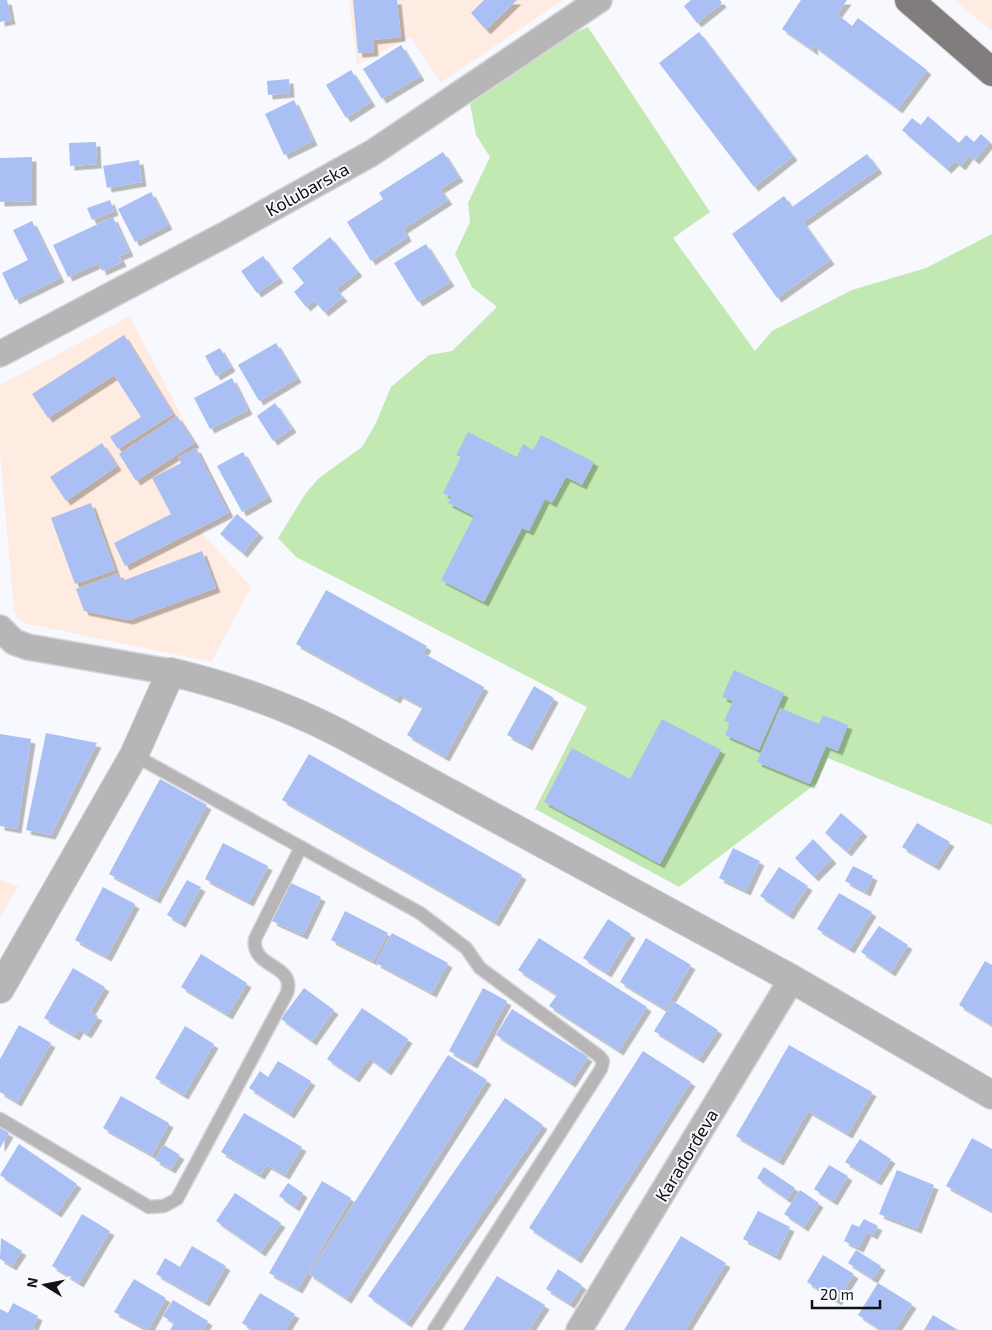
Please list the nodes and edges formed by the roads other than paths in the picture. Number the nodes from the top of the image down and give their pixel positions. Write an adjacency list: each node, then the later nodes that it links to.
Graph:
1 (599, 0): 4 (street, Kolubarska)
2 (909, 0): 3 (main road)
3 (992, 72)
4 (0, 354)
5 (2, 636): 6 (street)
6 (171, 672): 7 (street); 9 (street)
7 (134, 754): 8 (lane); 10 (street)
8 (301, 847): 12 (lane); 13 (lane)
9 (792, 979): 11 (street); 14 (street, Karađorđeva)
10 (0, 989)
11 (992, 1095)
12 (0, 1119)
13 (434, 1330)
14 (578, 1330)

